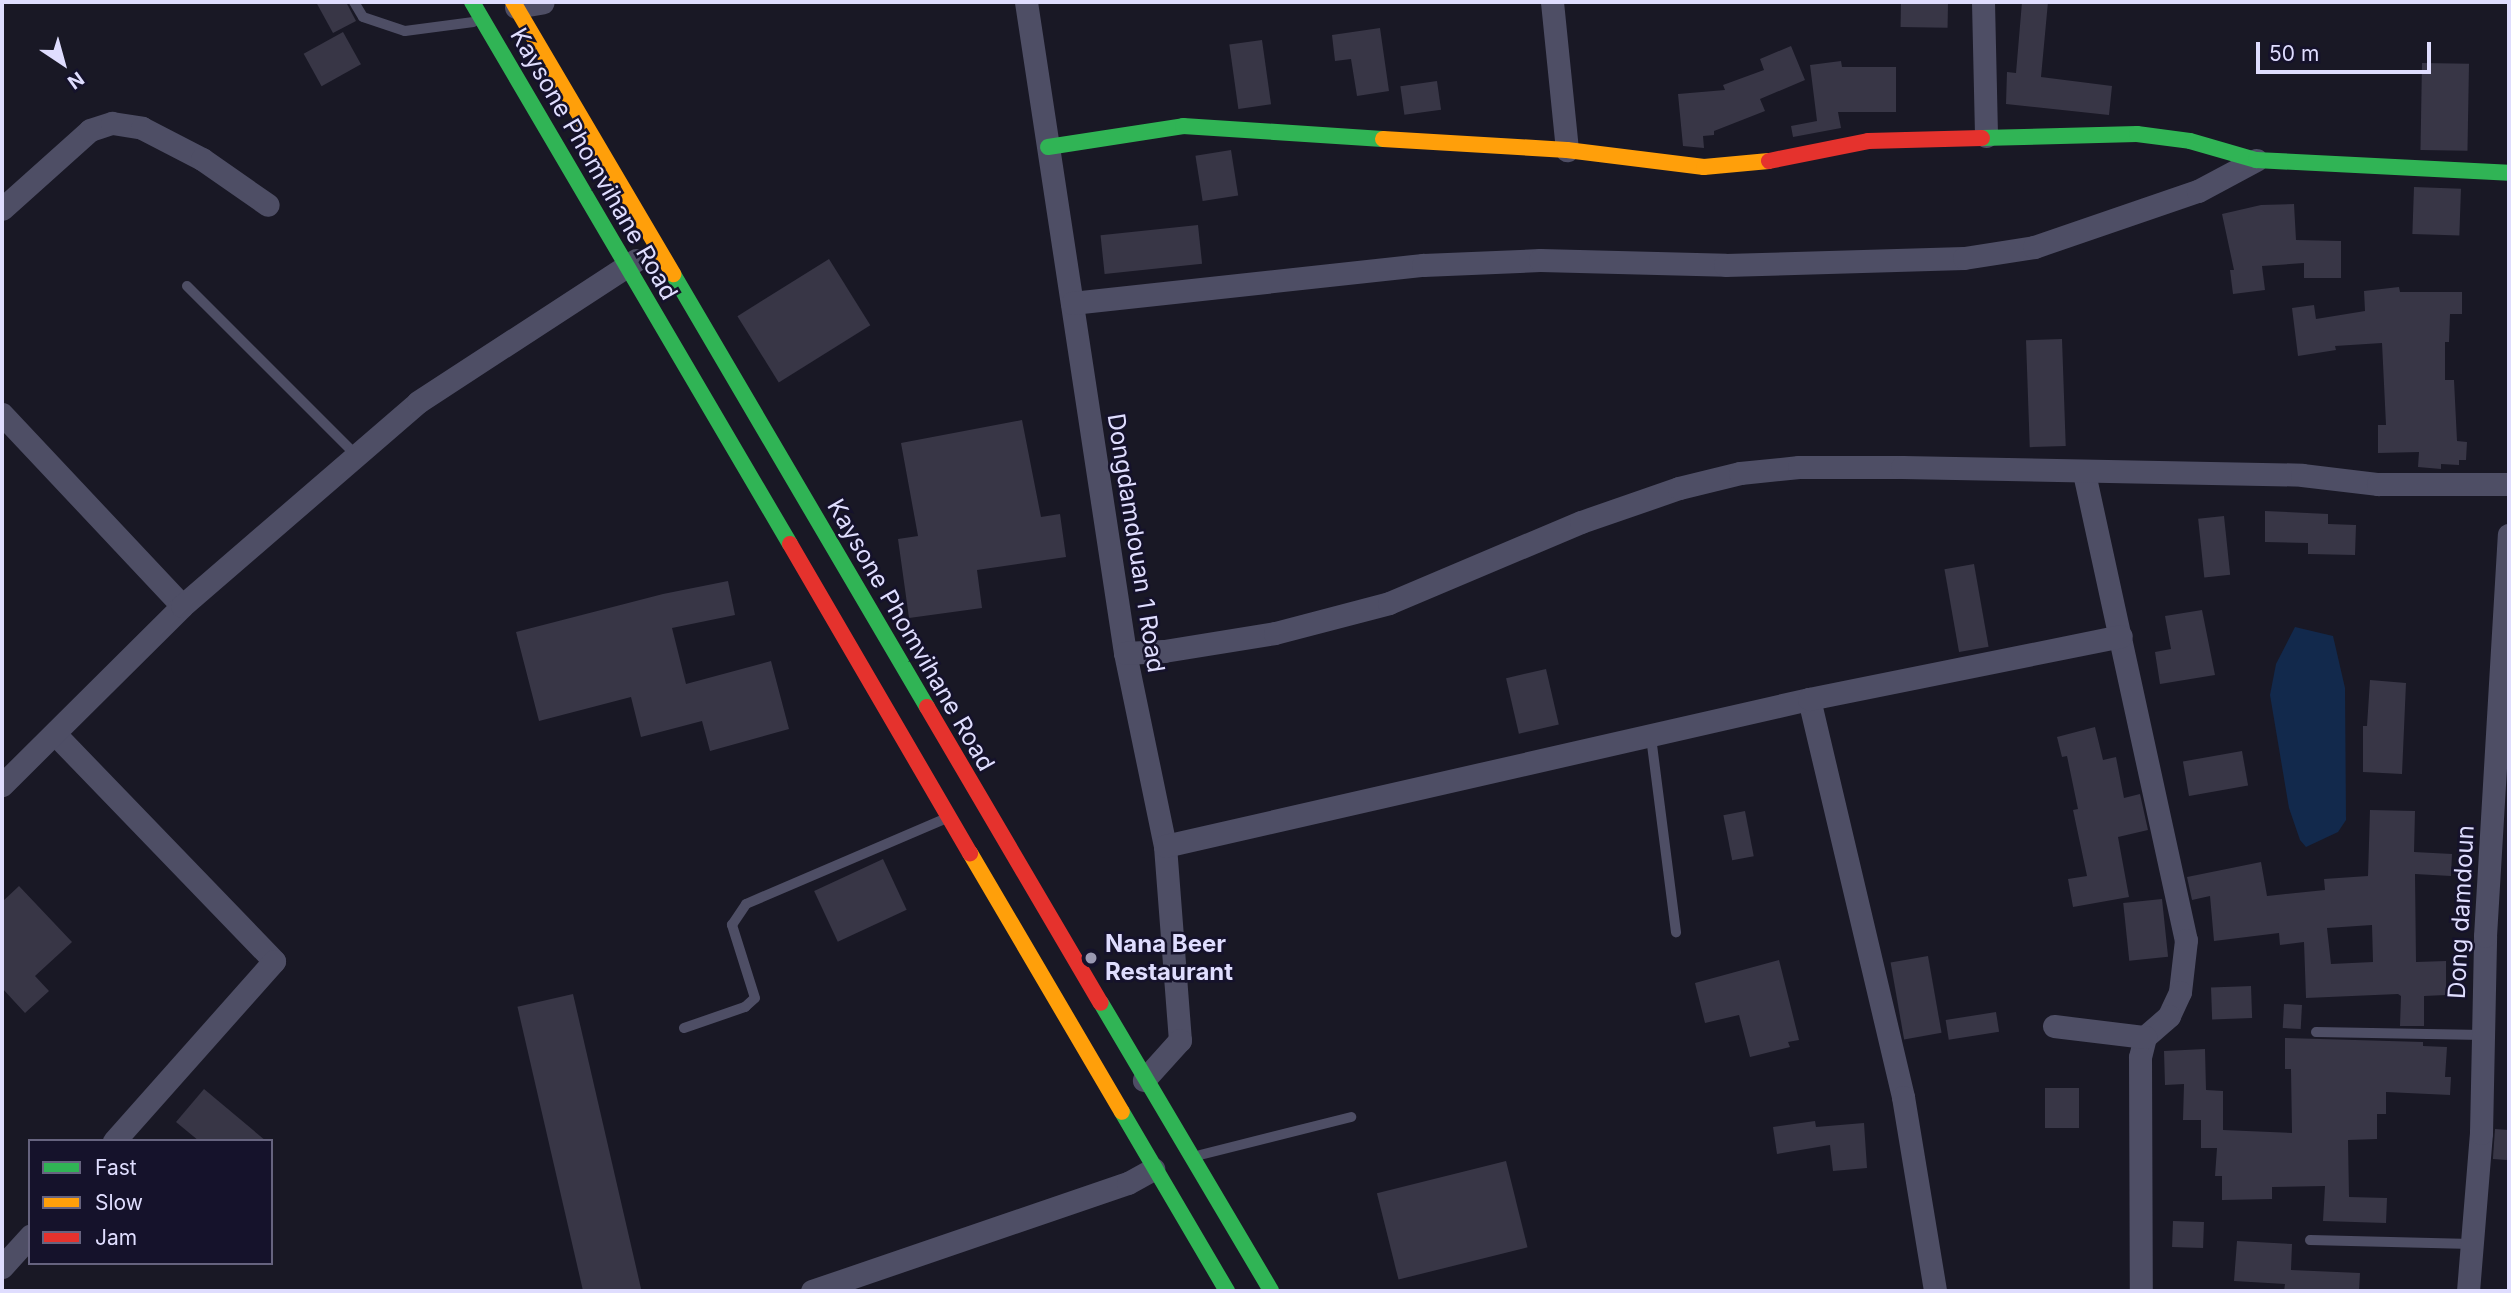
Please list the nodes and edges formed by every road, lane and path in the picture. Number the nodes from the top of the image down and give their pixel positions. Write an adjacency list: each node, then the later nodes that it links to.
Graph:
1 (354, 2): 8 (lane)
2 (472, 2): 8 (main road, Kaysone Phomvihane Road)
3 (543, 2): 7 (street)
4 (1026, 2): 10 (street, Dongdamdouan 1 Road)
5 (1552, 2): 11 (street)
6 (1983, 2): 9 (street)
7 (514, 5): 16 (main road, Kaysone Phomvihane Road)
8 (483, 20): 17 (main road, Kaysone Phomvihane Road)
9 (1986, 136): 11 (main road); 12 (main road)
10 (1048, 147): 11 (main road); 19 (street, Dongdamdouan 1 Road)
11 (1567, 150)
12 (2256, 160): 13 (main road); 19 (street)
13 (2509, 173)
14 (268, 205): 15 (street)
15 (2, 209)
16 (657, 248): 17 (street); 40 (main road, Kaysone Phomvihane Road)
17 (627, 266): 21 (street); 32 (main road, Kaysone Phomvihane Road)
18 (187, 286): 21 (lane)
19 (1072, 303): 27 (street, Dongdamdouan 1 Road)
20 (2, 414): 25 (street)
21 (356, 455): 25 (street)
22 (2084, 473): 23 (street); 26 (street); 27 (street)
23 (2509, 484)
24 (2509, 536): 38 (street, Dong damdoun)
25 (182, 606): 29 (street)
26 (2122, 636): 28 (street); 39 (street)
27 (1125, 653): 33 (street, Dongdamdouan 1 Road)
28 (1809, 699): 30 (street); 53 (street)
29 (55, 735): 31 (street); 42 (street)
30 (1651, 737): 33 (street); 34 (lane)
31 (2, 785)
32 (950, 817): 36 (lane); 44 (main road, Kaysone Phomvihane Road)
33 (1165, 846): 40 (street, Dongdamdouan 1 Road)
34 (1676, 932)
35 (2054, 1026): 39 (street)
36 (684, 1028)
37 (2316, 1032): 38 (lane)
38 (2483, 1035): 47 (street, Dong damdoun)
39 (2146, 1037): 54 (street)
40 (1144, 1080): 43 (main road, Kaysone Phomvihane Road)
41 (1351, 1116): 43 (lane)
42 (116, 1139)
43 (1190, 1158): 52 (main road, Kaysone Phomvihane Road)
44 (1153, 1169): 49 (street); 51 (main road, Kaysone Phomvihane Road)
45 (28, 1238): 48 (street)
46 (2310, 1240): 47 (lane)
47 (2472, 1244): 55 (street, Dong damdoun)
48 (2, 1267)
49 (872, 1281): 50 (street)
50 (812, 1291)
51 (1227, 1291)
52 (1270, 1291)
53 (1935, 1291)
54 (2141, 1291)
55 (2468, 1291)

